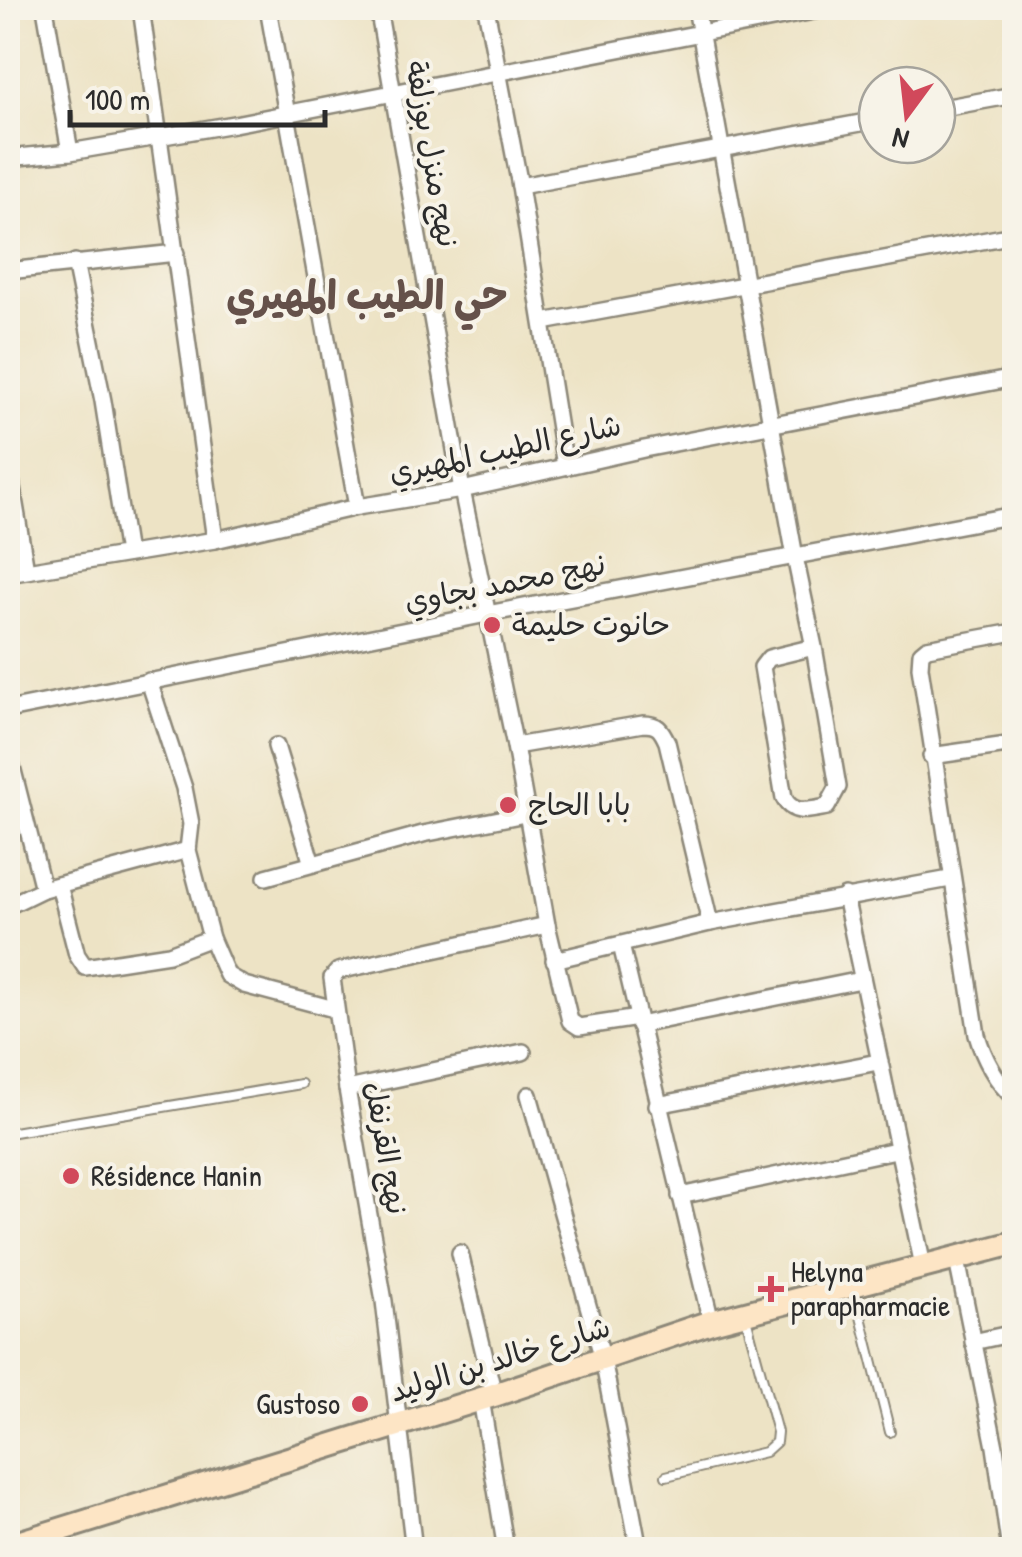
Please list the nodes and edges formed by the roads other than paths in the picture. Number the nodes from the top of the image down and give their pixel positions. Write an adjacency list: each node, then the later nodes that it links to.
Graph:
1 (46, 8): 18 (street)
2 (141, 8): 16 (street)
3 (268, 8): 14 (street)
4 (378, 8): 11 (street, نهج منزل بوزلفة)
5 (486, 8): 10 (street)
6 (696, 8): 9 (street)
7 (829, 8): 8 (street)
8 (787, 12): 9 (street)
9 (701, 34): 10 (street); 17 (street)
10 (499, 72): 11 (street); 20 (street)
11 (394, 90): 14 (street); 31 (street, نهج منزل بوزلفة)
12 (1014, 95): 13 (street)
13 (957, 105)
14 (288, 113): 16 (street); 32 (street)
15 (857, 124): 17 (street)
16 (160, 137): 18 (street); 22 (street)
17 (723, 148): 20 (street); 25 (street)
18 (70, 152): 19 (street)
19 (8, 158)
20 (520, 186): 26 (street)
21 (1014, 235): 25 (street)
22 (176, 252): 23 (street); 34 (street)
23 (75, 262): 24 (street); 35 (street)
24 (8, 271)
25 (748, 284): 26 (street); 28 (street)
26 (543, 322): 30 (street)
27 (1014, 378): 28 (street, شارع الطيب المهيري)
28 (771, 424): 30 (street, شارع الطيب المهيري); 36 (street)
29 (8, 463): 37 (street)
30 (565, 466): 31 (street, شارع الطيب المهيري)
31 (462, 490): 32 (street, شارع الطيب المهيري); 39 (street, نهج منزل بوزلفة)
32 (358, 507): 34 (street, شارع الطيب المهيري)
33 (1014, 514): 36 (street, نهج محمد بجاوي)
34 (215, 540): 35 (street, شارع الطيب المهيري)
35 (127, 554): 37 (street, شارع الطيب المهيري)
36 (795, 557): 39 (street, نهج محمد بجاوي); 41 (street)
37 (26, 570): 38 (street, شارع الطيب المهيري)
38 (8, 574)
39 (487, 614): 42 (street, نهج محمد بجاوي); 46 (street, نهج منزل بوزلفة)
40 (1014, 632): 48 (street)
41 (814, 647): 41 (street)
42 (149, 681): 43 (street, نهج محمد بجاوي); 50 (street)
43 (8, 710)
44 (1014, 744): 48 (street)
45 (276, 746): 51 (street)
46 (514, 746): 49 (street, نهج منزل بوزلفة); 57 (street)
47 (8, 751): 54 (street)
48 (931, 756): 53 (street)
49 (525, 814): 51 (street); 58 (street, نهج منزل بوزلفة)
50 (188, 850): 54 (street); 59 (street)
51 (312, 864): 52 (street)
52 (266, 877)
53 (950, 879): 55 (street); 70 (street)
54 (51, 887): 56 (street); 59 (street)
55 (845, 896): 57 (street); 62 (street)
56 (8, 906)
57 (710, 923): 60 (street)
58 (546, 925): 61 (street, نهج منزل بوزلفة); 63 (street, نهج القرنفل)
59 (211, 938): 63 (street)
60 (621, 945): 61 (street); 64 (street)
61 (554, 960): 64 (street, نهج منزل بوزلفة)
62 (861, 980): 64 (street); 66 (street)
63 (334, 1009): 68 (street, نهج القرنفل)
64 (639, 1022): 71 (street)
65 (523, 1052): 68 (street)
66 (878, 1062): 71 (street); 73 (street)
67 (301, 1084): 72 (lane)
68 (347, 1089): 86 (street, نهج القرنفل)
69 (530, 1095): 84 (street)
70 (1014, 1097)
71 (657, 1105): 74 (street)
72 (8, 1133)
73 (896, 1150): 74 (street); 78 (street)
74 (680, 1196): 81 (street)
75 (1014, 1243): 77 (street, شارع خالد بن الوليد)
76 (460, 1253): 85 (street)
77 (957, 1260): 78 (street, شارع خالد بن الوليد); 83 (street)
78 (923, 1266): 79 (street, شارع خالد بن الوليد)
79 (853, 1285): 80 (street, شارع خالد بن الوليد); 87 (lane)
80 (745, 1314): 81 (street, شارع خالد بن الوليد); 90 (lane)
81 (711, 1322): 84 (street, شارع خالد بن الوليد)
82 (1014, 1333): 83 (street)
83 (973, 1342): 89 (street)
84 (603, 1359): 85 (street, شارع خالد بن الوليد); 95 (street)
85 (488, 1396): 86 (street, شارع خالد بن الوليد); 94 (street)
86 (399, 1422): 92 (street, شارع خالد بن الوليد); 93 (street, نهج القرنفل)
87 (890, 1432)
88 (1014, 1443): 89 (street)
89 (995, 1447): 91 (street)
90 (666, 1476)
91 (1010, 1541)
92 (8, 1546)
93 (414, 1550)
94 (506, 1550)
95 (638, 1550)

